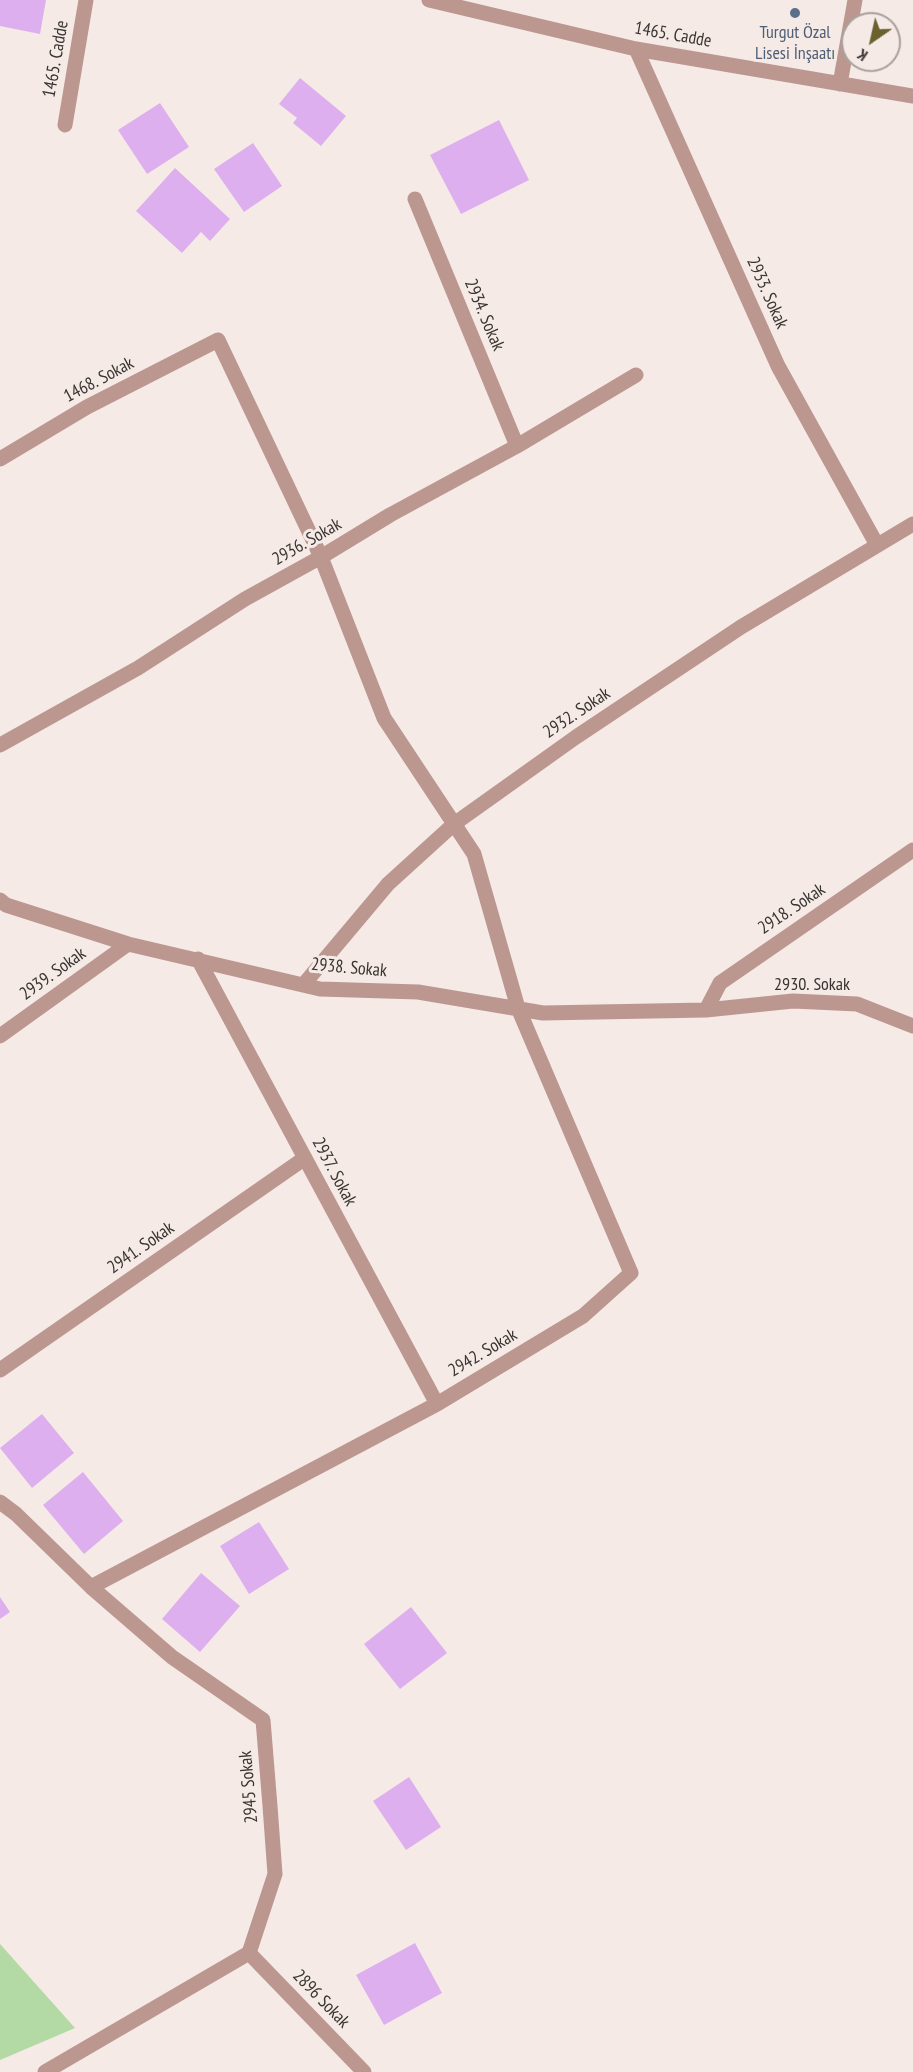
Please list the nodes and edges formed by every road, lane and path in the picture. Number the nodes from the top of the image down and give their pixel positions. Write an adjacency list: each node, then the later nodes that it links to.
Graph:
1 (86, 0): 7 (street, 1465. Cadde)
2 (429, 0): 4 (street, 1465. Cadde)
3 (855, 0): 5 (street)
4 (636, 49): 5 (street, 1465. Cadde); 13 (street, 2933. Sokak)
5 (840, 84): 6 (street, 1465. Cadde)
6 (913, 96)
7 (65, 125)
8 (415, 199): 10 (street, 2934. Sokak)
9 (636, 375): 10 (street, 2936. Sokak)
10 (517, 446): 14 (street, 2936. Sokak)
11 (0, 459): 14 (street, 1468. Sokak)
12 (913, 524): 13 (street, 2932. Sokak)
13 (877, 545): 16 (street, 2932. Sokak)
14 (321, 557): 15 (street, 2936. Sokak); 16 (street)
15 (0, 745)
16 (454, 824): 21 (street, 2932. Sokak); 22 (street)
17 (913, 850): 23 (street, 2918. Sokak)
18 (0, 900): 19 (street, 2938. Sokak)
19 (128, 944): 20 (street, 2938. Sokak); 25 (street, 2939. Sokak)
20 (198, 959): 21 (street, 2938. Sokak); 26 (street, 2937. Sokak)
21 (304, 984): 22 (street, 2938. Sokak)
22 (518, 1008): 23 (street, 2938. Sokak); 28 (street, 2942. Sokak)
23 (706, 1011): 24 (street, 2930. Sokak)
24 (913, 1026)
25 (0, 1036)
26 (305, 1158): 27 (street, 2941. Sokak); 28 (street, 2937. Sokak)
27 (0, 1370)
28 (437, 1404): 30 (street, 2942. Sokak)
29 (0, 1502): 30 (street, 2945 Sokak)
30 (91, 1587): 31 (street, 2945 Sokak)
31 (249, 1953): 32 (street); 33 (street, 2896 Sokak)
32 (45, 2072)
33 (364, 2072)

